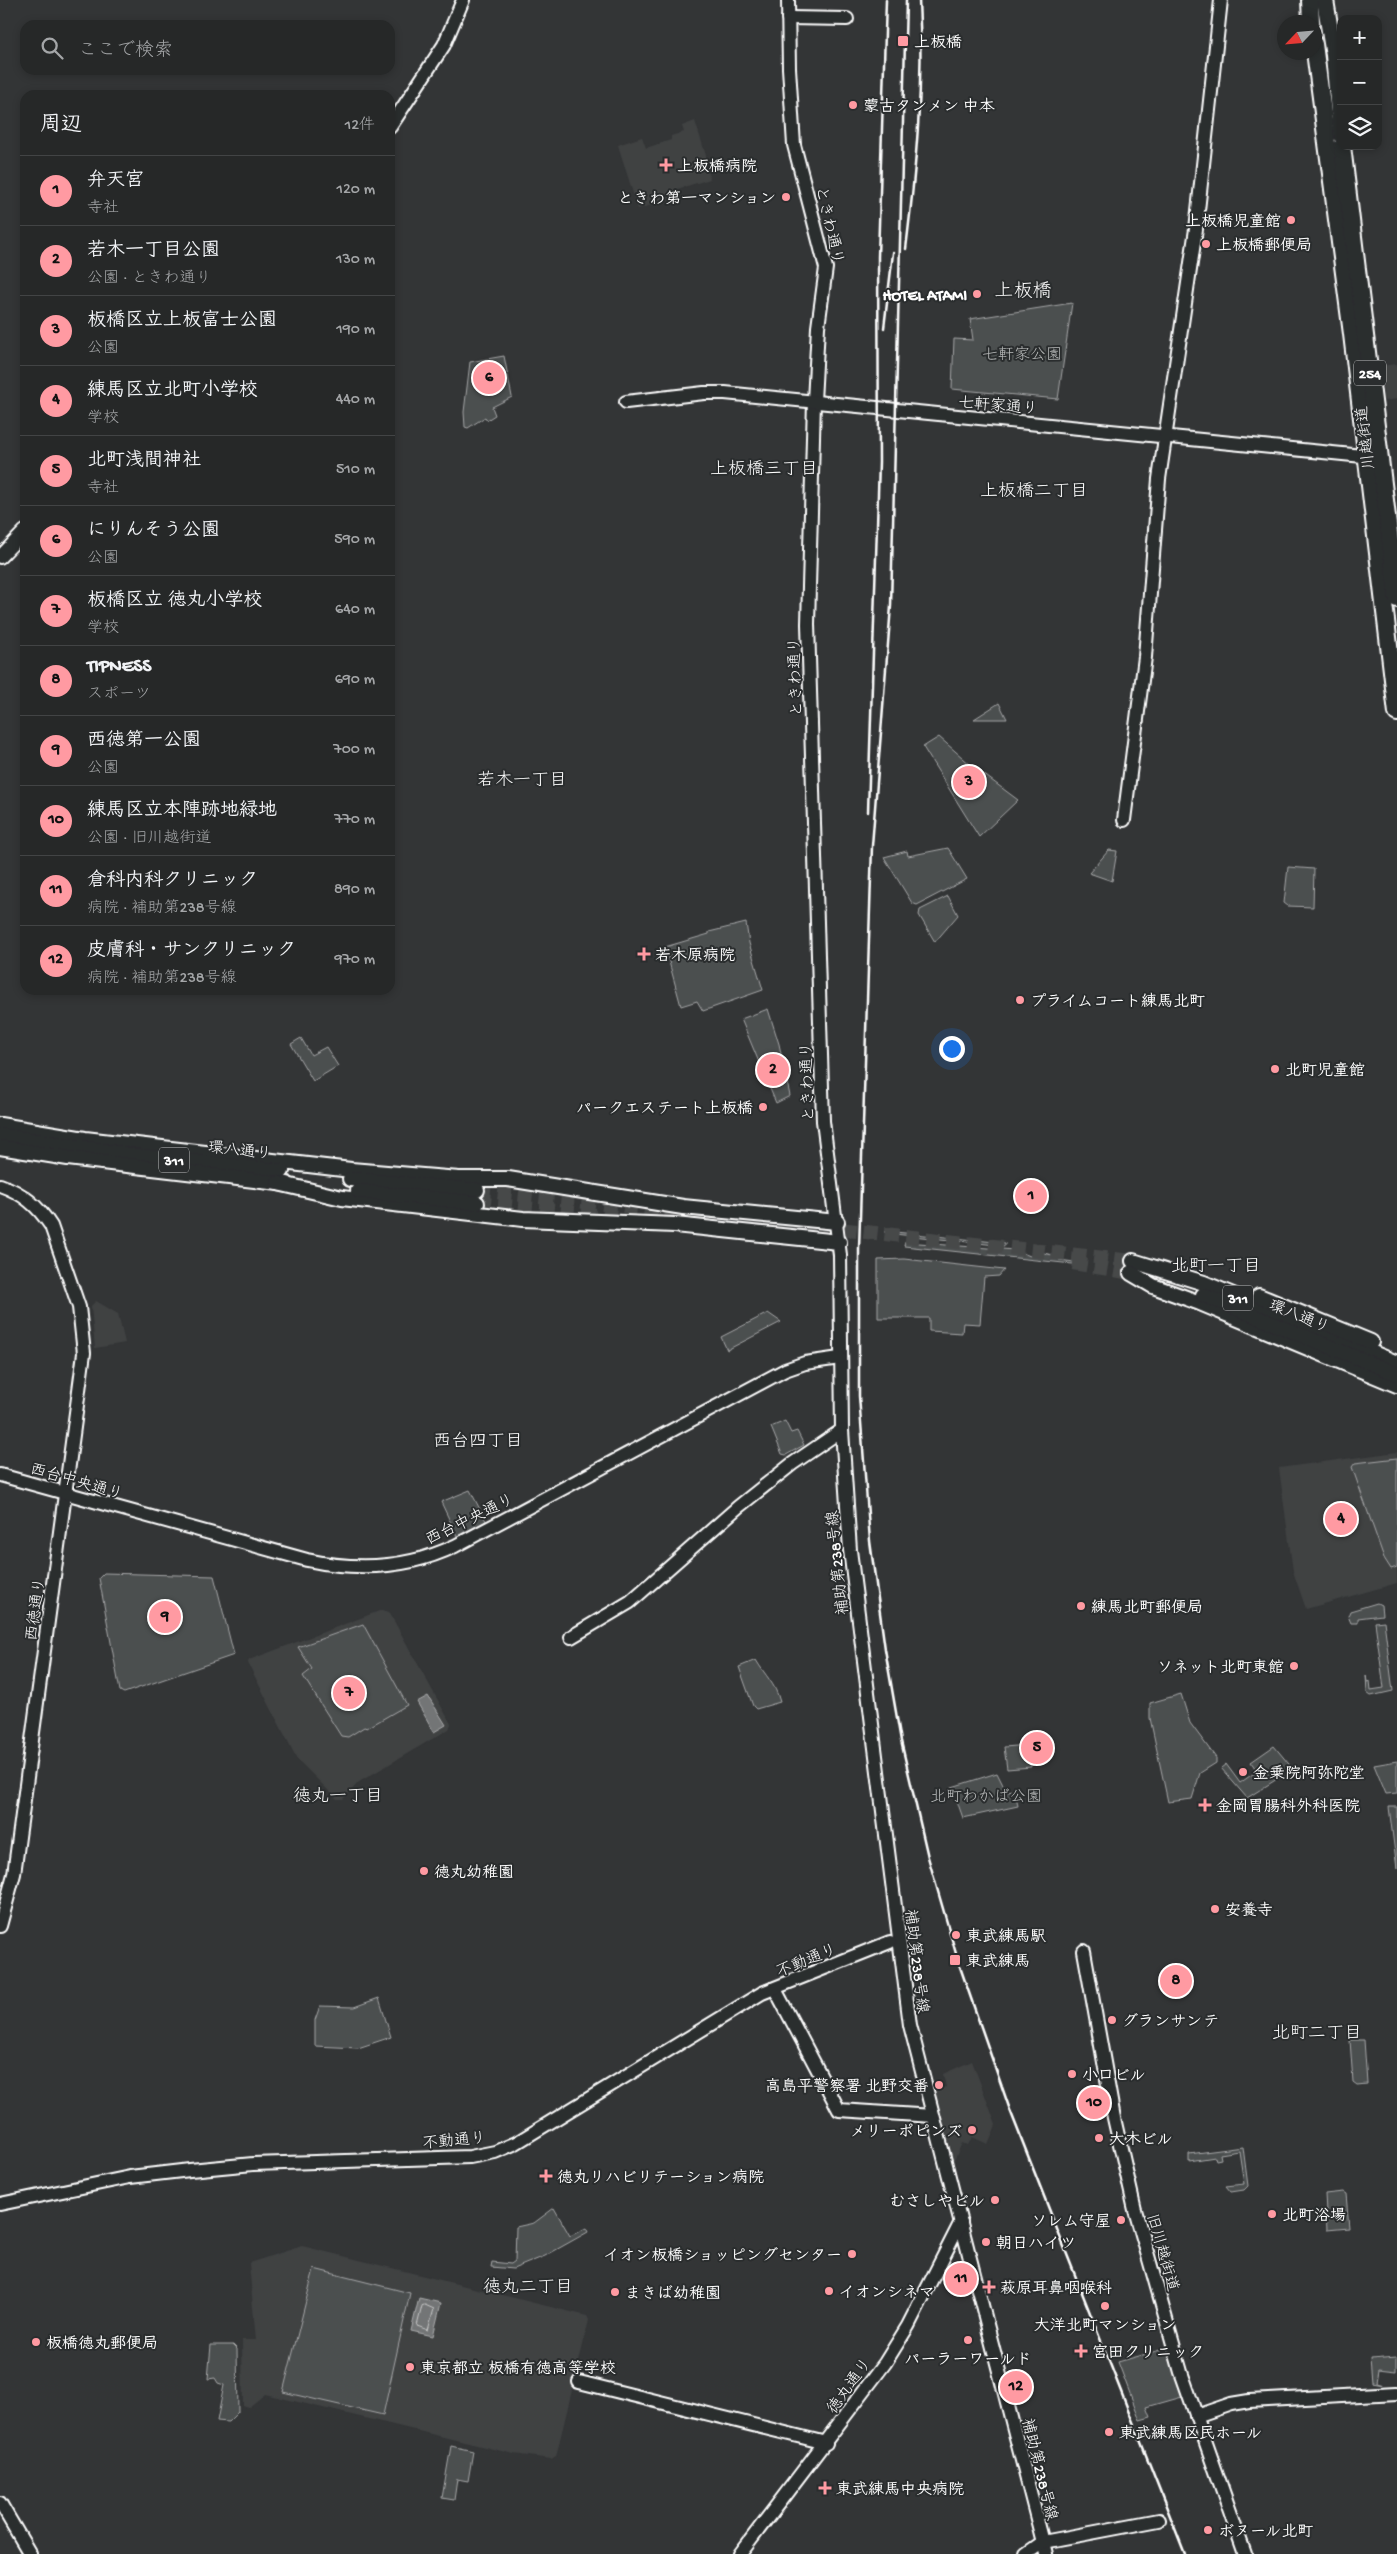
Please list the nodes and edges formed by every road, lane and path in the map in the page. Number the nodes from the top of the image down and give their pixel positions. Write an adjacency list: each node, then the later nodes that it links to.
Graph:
1 (463, 0): 11 (street)
2 (788, 0): 7 (street, ときわ通り)
3 (1221, 0): 15 (street)
4 (1310, 0): 6 (highway)
5 (1325, 0): 10 (highway)
6 (1311, 15)
7 (788, 18): 8 (street); 13 (street, ときわ通り)
8 (846, 19)
9 (1316, 60): 16 (highway, 川越街道 / 254)
10 (1338, 105)
11 (395, 119)
12 (1342, 150): 16 (highway, 川越街道 / 254)
13 (814, 401): 14 (street, 七軒家通り); 15 (street, 七軒家通り); 30 (street, ときわ通り)
14 (626, 402)
15 (1164, 435): 16 (street, 七軒家通り); 21 (street)
16 (1373, 457): 19 (highway, 川越街道 / 254); 20 (highway, 川越街道 / 254)
17 (20, 536): 18 (street)
18 (0, 558)
19 (1397, 600)
20 (1397, 713)
21 (1124, 820)
22 (0, 1125): 25 (main road)
23 (0, 1135): 25 (main road, 環八通り / 311)
24 (0, 1147): 27 (main road, 環八通り / 311)
25 (224, 1160): 26 (main road, 環八通り / 311); 26 (main road)
26 (350, 1174): 27 (main road, 環八通り / 311); 29 (main road)
27 (278, 1183): 31 (main road)
28 (0, 1185): 42 (street, 西徳通り)
29 (655, 1202): 30 (main road); 31 (main road)
30 (837, 1222): 32 (street, ときわ通り)
31 (650, 1224): 32 (main road)
32 (839, 1242): 36 (street, ときわ通り)
33 (1132, 1267): 34 (main road, 環八通り / 311); 35 (main road); 39 (main road)
34 (1340, 1345): 37 (main road, 環八通り / 311); 38 (main road, 環八通り / 311)
35 (1397, 1352)
36 (840, 1358): 40 (street, 補助第238号線); 42 (street, 西台中央通り)
37 (1397, 1362)
38 (1397, 1374)
39 (1397, 1385)
40 (842, 1430): 43 (street); 48 (street, 補助第238号線)
41 (0, 1475): 42 (street, 西台中央通り)
42 (66, 1494): 44 (street, 西徳通り)
43 (571, 1637)
44 (0, 1926)
45 (890, 1942): 47 (street, 不動通り)
46 (1084, 1951): 53 (street, 旧川越街道)
47 (775, 1989): 48 (street); 49 (street, 不動通り)
48 (933, 2116): 50 (street, 補助第238号線)
49 (0, 2204)
50 (961, 2222): 54 (street, 徳丸通り); 57 (street, 補助第238号線)
51 (579, 2382): 54 (street)
52 (1397, 2393): 53 (street)
53 (1196, 2416): 61 (street, 旧川越街道)
54 (826, 2443): 59 (street, 徳丸通り)
55 (0, 2503): 58 (street)
56 (1159, 2520): 57 (street)
57 (1044, 2548): 60 (street)
58 (30, 2554)
59 (740, 2554)
60 (1026, 2554)
61 (1245, 2554)

